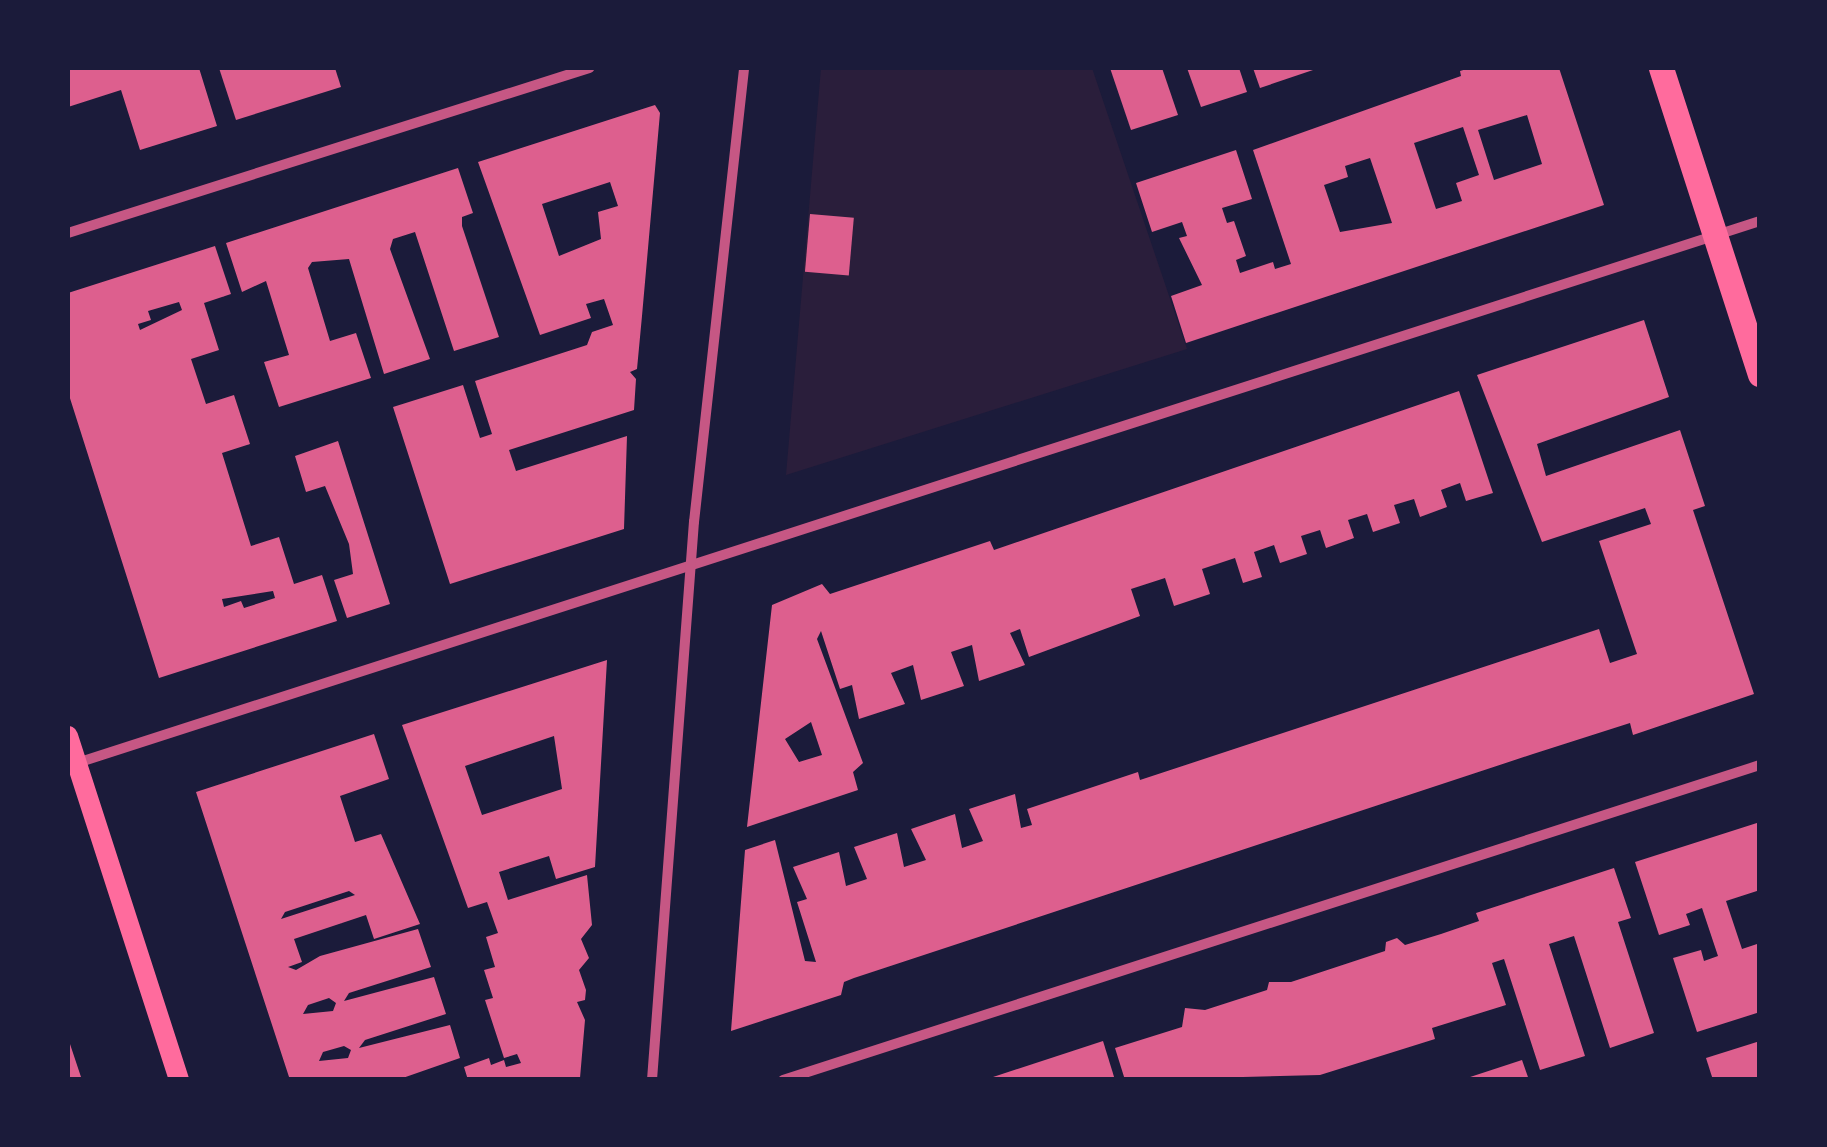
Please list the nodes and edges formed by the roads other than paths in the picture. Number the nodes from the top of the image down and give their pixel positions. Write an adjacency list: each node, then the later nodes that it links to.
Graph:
1 (590, 68): 5 (street)
2 (744, 68): 8 (street)
3 (1660, 68): 6 (main road)
4 (1760, 221): 6 (street)
5 (68, 233)
6 (1715, 235): 7 (main road); 8 (street)
7 (1760, 374)
8 (691, 564): 10 (street); 13 (street)
9 (68, 736): 10 (main road)
10 (76, 763): 12 (main road)
11 (1760, 764): 14 (street)
12 (179, 1080)
13 (652, 1080)
14 (783, 1080)

